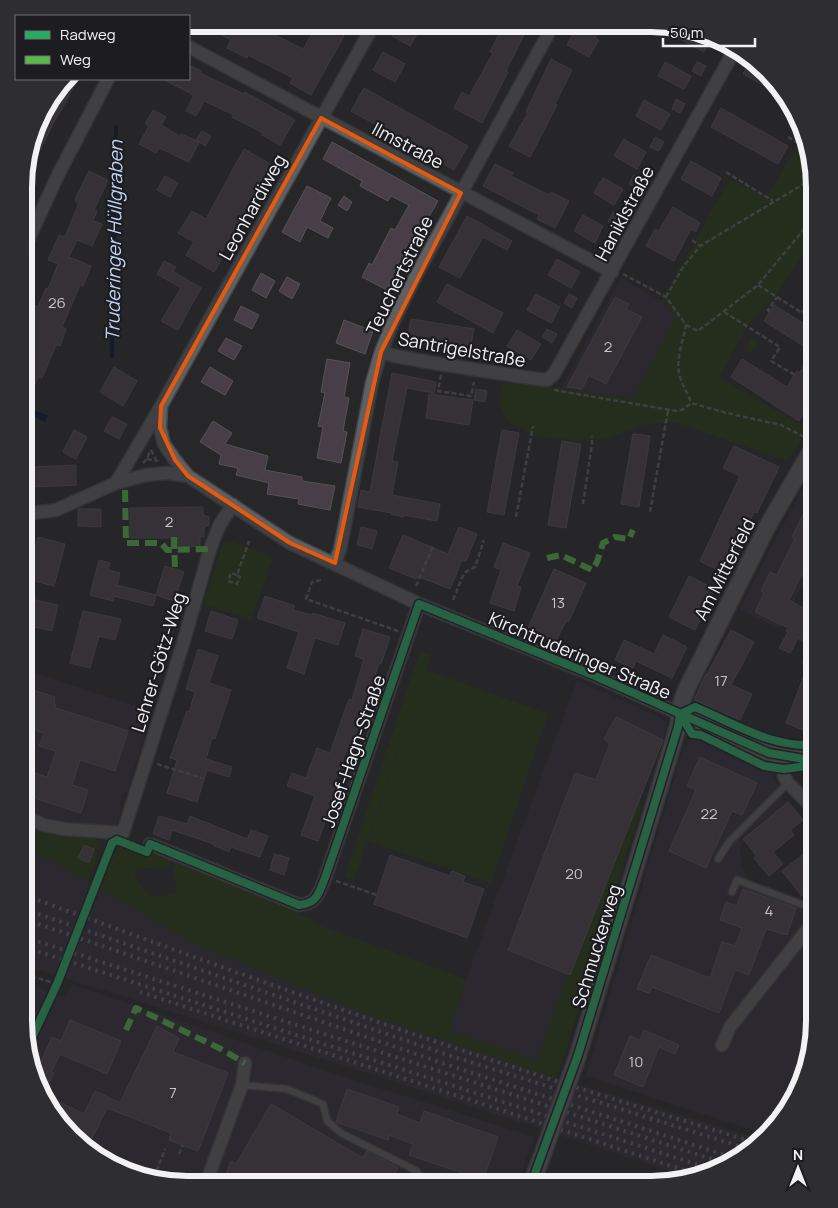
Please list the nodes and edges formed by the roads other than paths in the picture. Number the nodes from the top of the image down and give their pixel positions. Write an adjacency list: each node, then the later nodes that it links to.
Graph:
1 (549, 32): 7 (street, Teuchertstraße)
2 (369, 33): 6 (street, Leonhardiweg)
3 (190, 48): 6 (street, Ilmstraße)
4 (732, 55): 9 (street, Haniklstraße)
5 (107, 80): 8 (street)
6 (321, 118): 7 (street, Ilmstraße); 12 (street, Leonhardiweg)
7 (461, 193): 9 (street, Ilmstraße); 10 (street, Teuchertstraße)
8 (32, 232)
9 (612, 272): 11 (street, Haniklstraße)
10 (381, 352): 11 (street, Santrigelstraße); 18 (street, Teuchertstraße)
11 (537, 379)
12 (161, 406): 14 (street, Leonhardiweg); 15 (street, Leonhardiweg)
13 (806, 456): 20 (street, Am Mitterfeld)
14 (188, 476): 15 (street); 16 (street, Kirchtruderinger Straße)
15 (116, 483): 17 (street)
16 (233, 505): 18 (street, Kirchtruderinger Straße); 25 (street, Lehrer-Götz-Weg)
17 (32, 513)
18 (335, 563): 19 (street, Kirchtruderinger Straße)
19 (419, 604): 20 (street, Kirchtruderinger Straße); 26 (street, Josef-Hagn-Straße)
20 (680, 714): 21 (street, Kirchtruderinger Straße); 38 (street, Schmuckerweg, bridge)
21 (784, 757): 22 (street, Kirchtruderinger Straße); 23 (street)
22 (805, 759)
23 (788, 783): 24 (street); 27 (lane)
24 (805, 800)
25 (32, 820)
26 (150, 844)
27 (718, 859)
28 (732, 892): 29 (lane)
29 (805, 906)
30 (805, 932): 31 (street)
31 (722, 1045)
32 (245, 1063): 33 (street)
33 (242, 1085): 34 (lane); 35 (street)
34 (416, 1172): 36 (lane); 37 (lane)
35 (209, 1176)
36 (414, 1176)
37 (422, 1176)
38 (534, 1176)

